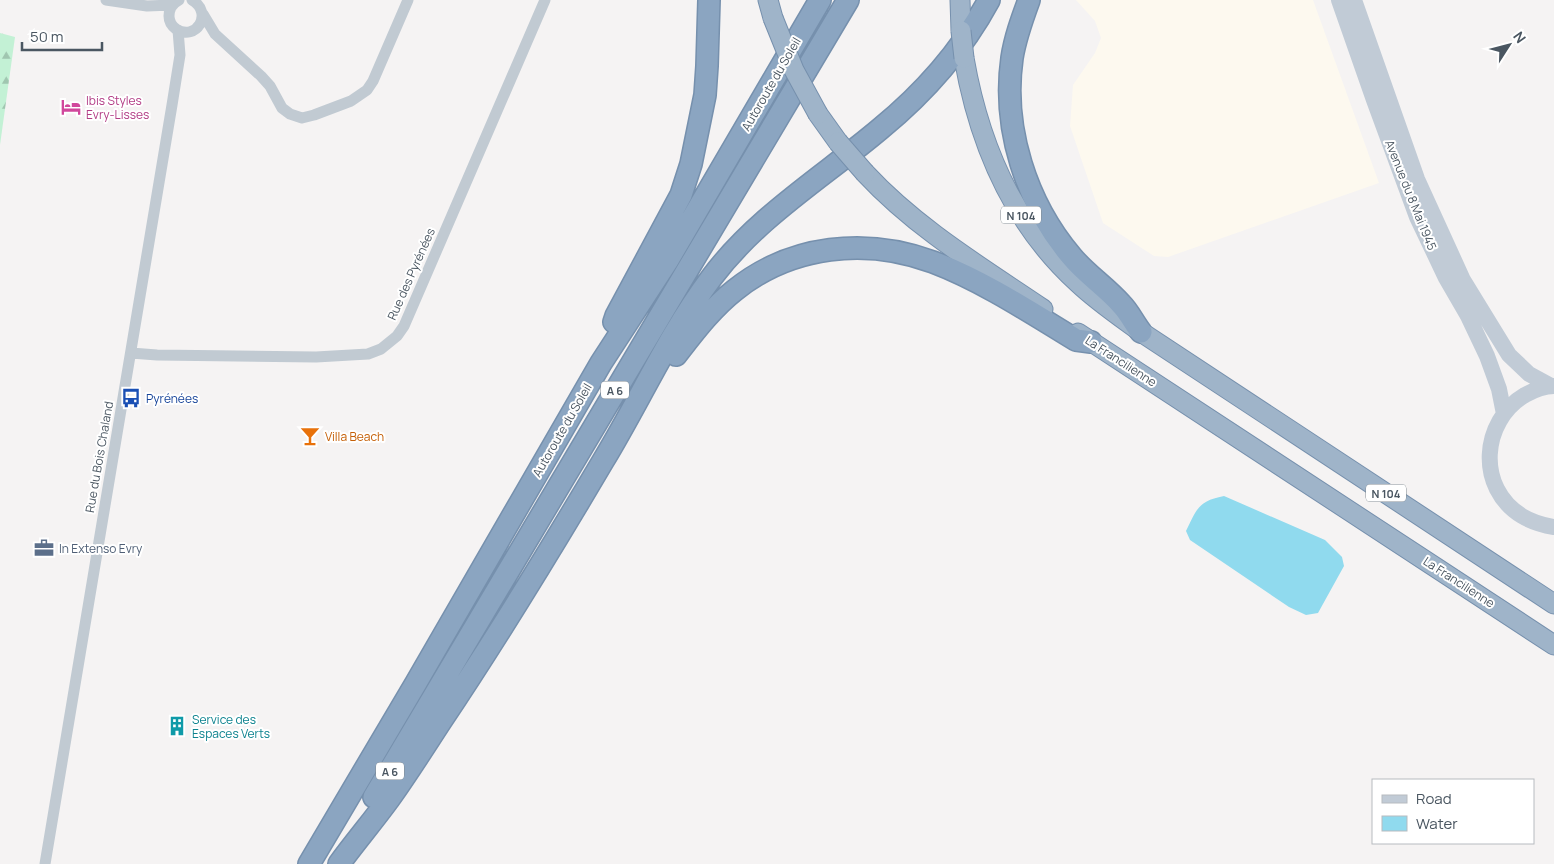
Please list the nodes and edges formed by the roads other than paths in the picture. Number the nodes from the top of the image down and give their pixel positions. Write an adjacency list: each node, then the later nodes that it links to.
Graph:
1 (106, 0): 14 (street)
2 (408, 0): 19 (street)
3 (544, 0): 23 (street, Rue des Pyrénées)
4 (709, 0): 24 (highway)
5 (820, 0): 24 (highway, Autoroute du Soleil / A 6)
6 (848, 0): 33 (highway, Autoroute du Soleil / A 6)
7 (960, 0): 21 (highway, N 104, bridge)
8 (988, 0): 27 (highway)
9 (1029, 0): 21 (highway)
10 (1339, 0): 26 (main road, Avenue du 8 Mai 1945)
11 (1354, 0): 25 (main road, Avenue du 8 Mai 1945)
12 (195, 1): 16 (street)
13 (176, 3): 14 (street); 17 (street, Rue du Bois Chaland)
14 (146, 6): 17 (street)
15 (771, 9): 22 (highway, La Francilienne / N 104, bridge)
16 (203, 14): 18 (street, Rue du Bois Chaland); 19 (street)
17 (174, 26): 18 (street); 20 (street, Rue du Bois Chaland)
18 (193, 31): 19 (street); 20 (street, Rue du Bois Chaland)
19 (215, 34)
20 (180, 55): 23 (street, Rue du Bois Chaland)
21 (1141, 332): 29 (highway, N 104)
22 (1091, 342): 27 (highway); 30 (highway, La Francilienne / N 104)
23 (131, 353): 31 (street, Rue du Bois Chaland)
24 (601, 363): 32 (highway, Autoroute du Soleil / A 6)
25 (1552, 386): 26 (main road, Avenue du 8 Mai 1945)
26 (1504, 414): 28 (main road, Avenue du 8 Mai 1945)
27 (605, 458): 33 (highway)
28 (1554, 527)
29 (1554, 604)
30 (1554, 644)
31 (44, 864)
32 (309, 864)
33 (338, 864)

